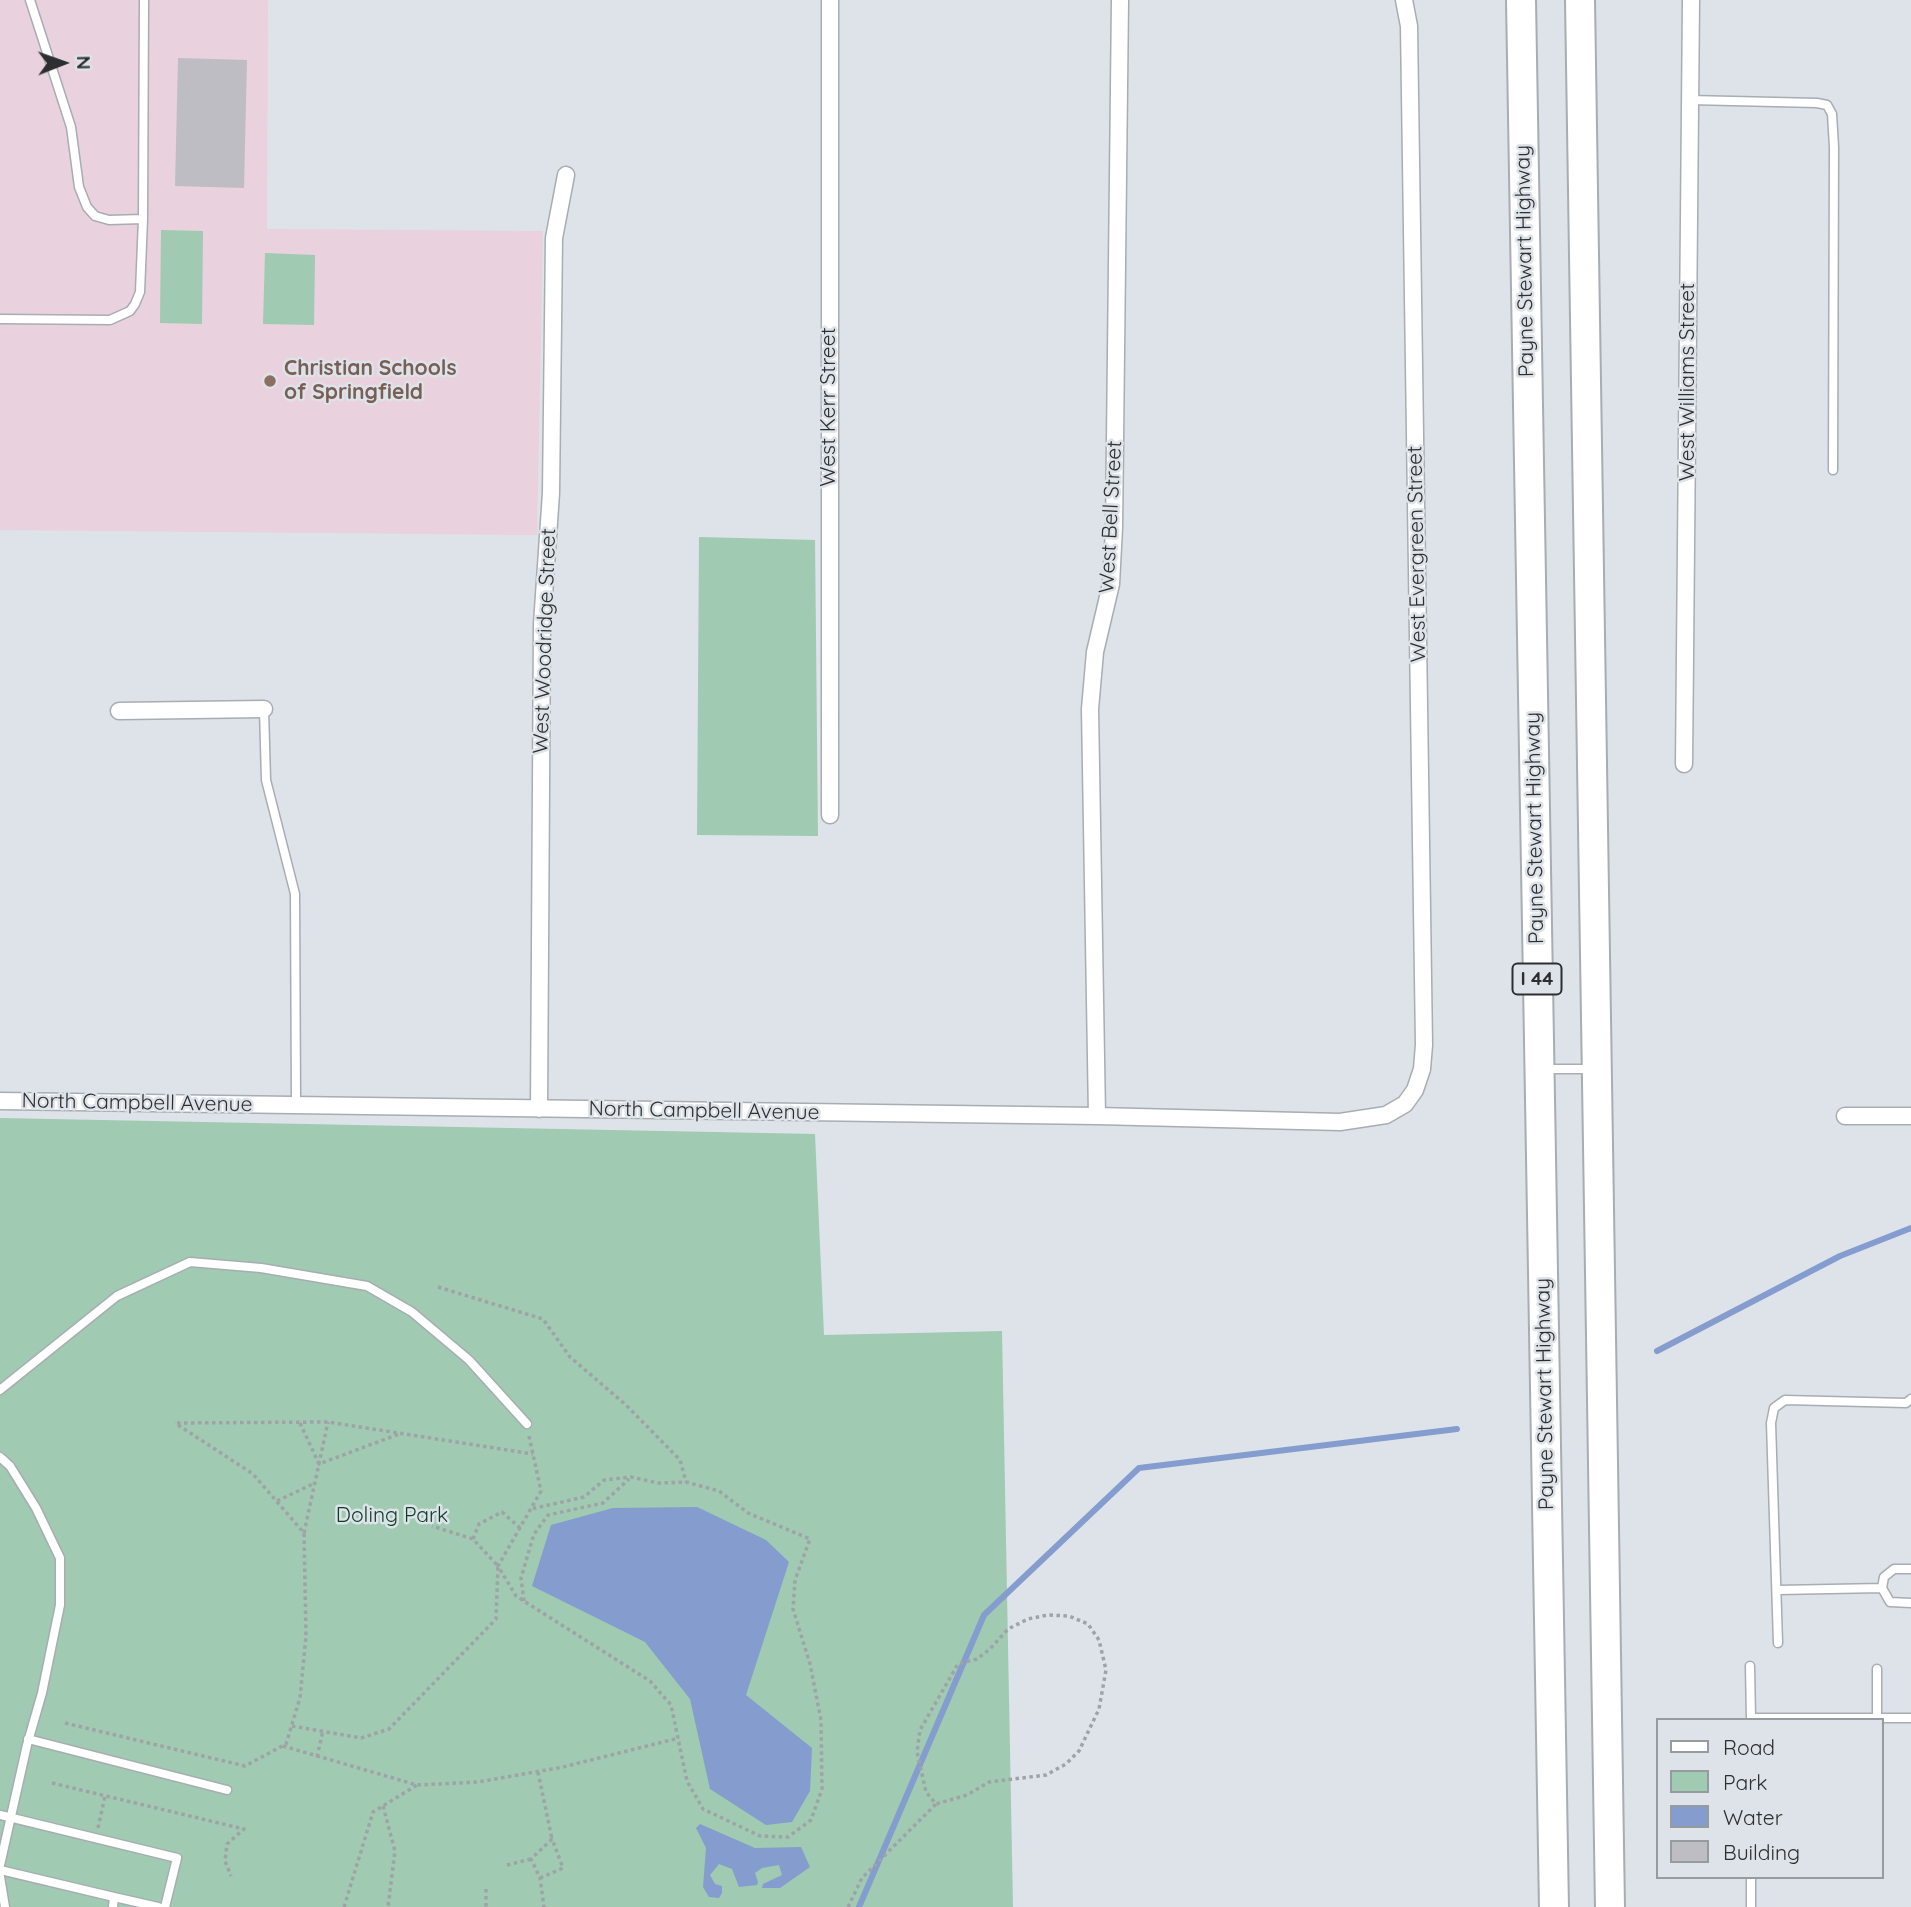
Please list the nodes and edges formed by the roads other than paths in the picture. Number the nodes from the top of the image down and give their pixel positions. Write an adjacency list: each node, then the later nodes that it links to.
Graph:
1 (30, 0): 11 (lane)
2 (144, 0): 11 (lane)
3 (830, 0): 17 (street, West Kerr Street)
4 (1120, 0): 24 (street, West Bell Street)
5 (1405, 0): 22 (street, West Evergreen Street)
6 (1521, 0): 18 (highway, Payne Stewart Highway / I 44)
7 (1580, 0): 19 (highway)
8 (1691, 0): 9 (street, West Williams Street)
9 (1690, 100): 13 (lane); 16 (street, West Williams Street)
10 (566, 175): 23 (street, West Woodridge Street)
11 (143, 219): 12 (lane)
12 (0, 319)
13 (1832, 470)
14 (264, 709): 15 (street); 21 (lane)
15 (119, 711)
16 (1684, 764)
17 (830, 814)
18 (1539, 1069): 19 (lane); 54 (highway, Payne Stewart Highway / I 44)
19 (1597, 1069): 55 (highway)
20 (0, 1101): 21 (street, North Campbell Avenue)
21 (296, 1104): 23 (street, North Campbell Avenue)
22 (1405, 1104): 24 (street, North Campbell Avenue)
23 (539, 1109): 24 (street, North Campbell Avenue)
24 (1097, 1116)
25 (1845, 1116): 26 (street)
26 (1911, 1116)
27 (0, 1390): 29 (lane)
28 (1911, 1399): 33 (lane)
29 (527, 1424)
30 (0, 1457): 42 (lane)
31 (1911, 1569): 32 (lane)
32 (1882, 1588): 33 (lane); 34 (lane)
33 (1778, 1590): 35 (lane)
34 (1911, 1603)
35 (1778, 1643)
36 (1750, 1666): 38 (lane)
37 (1877, 1669): 39 (lane)
38 (1751, 1718)
39 (1877, 1718)
40 (1911, 1718): 41 (lane)
41 (1883, 1719)
42 (28, 1739): 43 (lane); 45 (lane)
43 (226, 1790)
44 (0, 1815): 45 (lane)
45 (10, 1817): 46 (lane); 53 (lane)
46 (0, 1867): 49 (lane)
47 (0, 1877): 50 (lane)
48 (1751, 1879): 56 (lane)
49 (114, 1897): 51 (lane); 52 (lane)
50 (5, 1907)
51 (113, 1907)
52 (158, 1907)
53 (165, 1907)
54 (1554, 1907)
55 (1611, 1907)
56 (1751, 1907)

